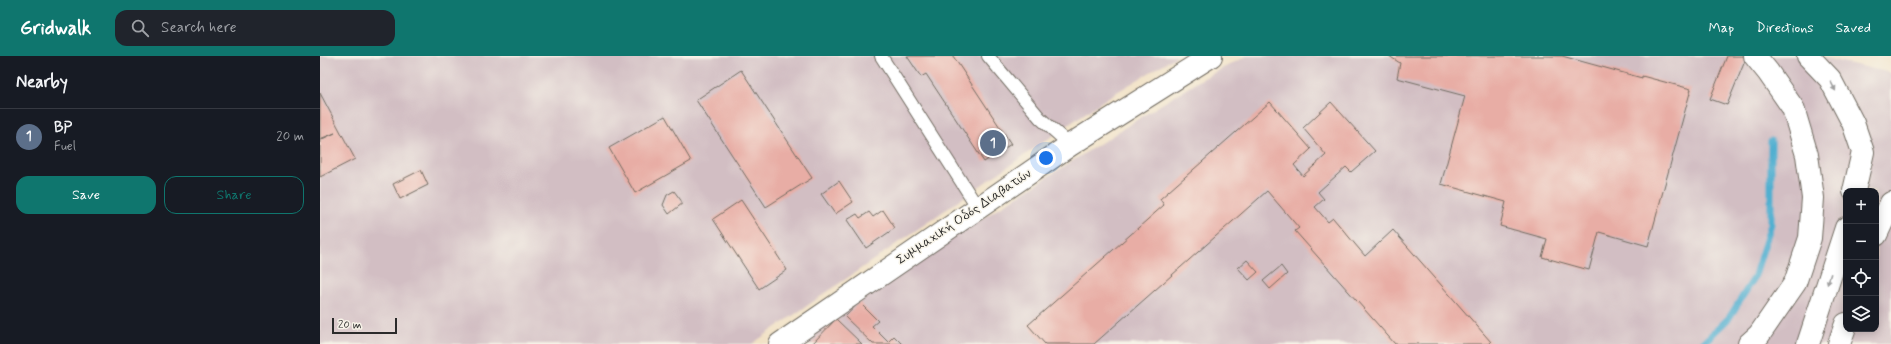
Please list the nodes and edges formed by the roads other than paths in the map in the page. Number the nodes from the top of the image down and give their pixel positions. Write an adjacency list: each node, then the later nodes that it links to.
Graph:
1 (881, 56): 9 (lane)
2 (988, 56): 6 (lane)
3 (1211, 56): 6 (street, Συμμαχική Οδός Διαβατών)
4 (1755, 56): 14 (street)
5 (1808, 56): 7 (street, one-way to 7)
6 (1070, 145): 9 (street, Συμμαχική Οδός Διαβατών)
7 (1855, 188)
8 (1891, 203): 10 (street)
9 (978, 208): 13 (street, Συμμαχική Οδός Διαβατών)
10 (1879, 229)
11 (1843, 237): 15 (street, one-way to 15)
12 (1843, 332): 16 (street)
13 (780, 344)
14 (1749, 344)
15 (1808, 344)
16 (1839, 344)

